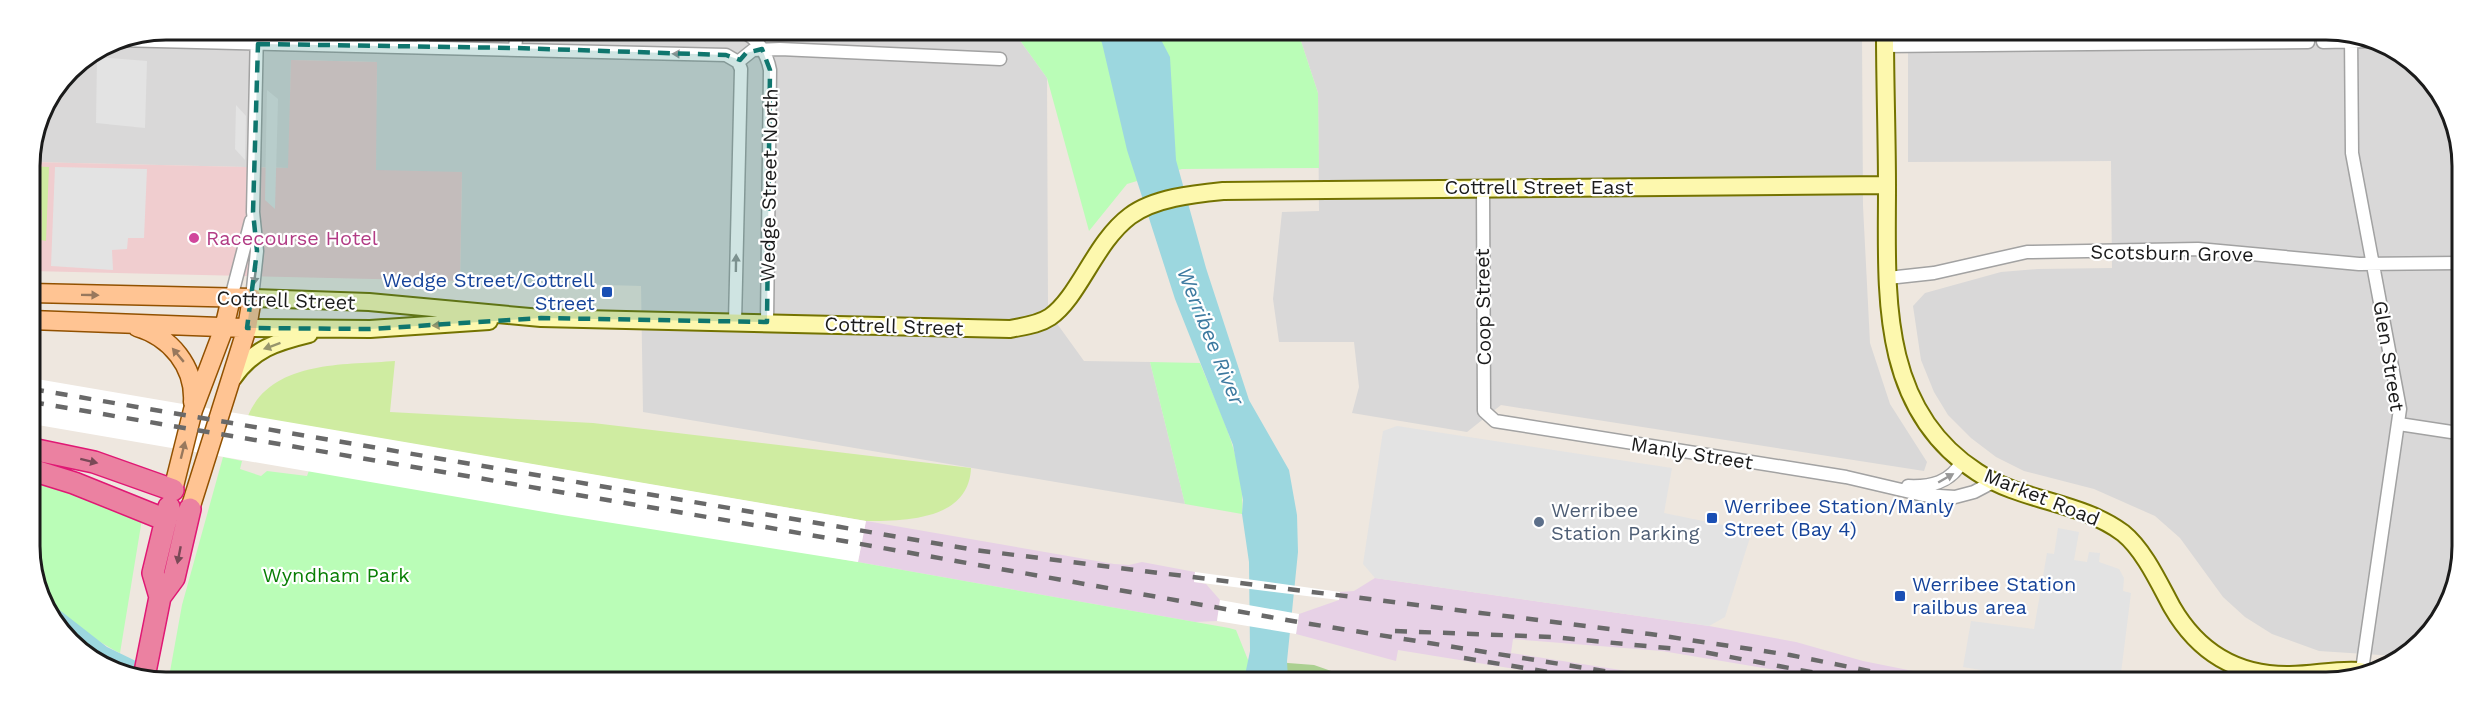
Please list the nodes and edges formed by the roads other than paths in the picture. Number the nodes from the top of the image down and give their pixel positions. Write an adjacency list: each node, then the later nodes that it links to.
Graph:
1 (258, 40): 11 (street)
2 (423, 40): 13 (street)
3 (516, 40): 14 (street)
4 (755, 40): 15 (street)
5 (1885, 40): 18 (street, Market Road)
6 (2183, 40): 9 (street)
7 (157, 41): 11 (street)
8 (2332, 41): 10 (street)
9 (2308, 42)
10 (2323, 42)
11 (258, 44): 13 (street); 21 (street)
12 (2351, 44): 23 (street, Glen Street)
13 (423, 46): 14 (street)
14 (516, 48): 17 (street, one-way to 14)
15 (762, 49): 16 (street); 17 (street); 31 (street, Wedge Street North)
16 (1000, 59)
17 (738, 62): 30 (street, Wedge Street North, one-way to 17)
18 (1887, 185): 19 (street, Cottrell Street East); 24 (street, Market Road)
19 (1483, 188): 20 (street, Cottrell Street East); 38 (street, Coop Street)
20 (1191, 195): 31 (street, Cottrell Street)
21 (253, 212): 26 (street); 27 (street, one-way to 27)
22 (2452, 262): 23 (street, Scotsburn Grove)
23 (2373, 264): 24 (street, Scotsburn Grove); 39 (street, Glen Street)
24 (1888, 278): 42 (street, Market Road)
25 (41, 293): 26 (main road, Cottrell Street, one-way to 26)
26 (231, 298): 27 (main road, Cottrell Street); 33 (main road)
27 (252, 298): 28 (street, Cottrell Street); 34 (main road)
28 (541, 318): 30 (street, Cottrell Street); 35 (street, Cottrell Street, one-way to 35)
29 (41, 320): 32 (main road, Cottrell Street)
30 (735, 322): 31 (street, Cottrell Street)
31 (767, 322)
32 (121, 323): 33 (main road, Cottrell Street); 37 (main road, one-way to 32)
33 (224, 328): 34 (main road, Cottrell Street); 37 (main road)
34 (247, 328): 35 (street, Cottrell Street); 36 (main road)
35 (328, 329): 36 (street, one-way to 36)
36 (229, 383): 47 (main road)
37 (193, 410): 46 (main road, one-way to 37)
38 (1495, 421): 45 (street, Manly Street)
39 (2399, 424): 40 (street); 50 (street, Glen Street)
40 (2452, 432)
41 (40, 451): 46 (highway, one-way to 46)
42 (1962, 461): 44 (street, Market Road); 45 (street, Manly Street, one-way to 42)
43 (40, 473): 48 (highway)
44 (1993, 482): 45 (street, Manly Street); 53 (street, Market Road)
45 (1888, 486)
46 (173, 490): 47 (highway); 48 (highway)
47 (190, 509): 48 (highway); 49 (highway, one-way to 49)
48 (166, 520): 49 (highway)
49 (160, 597): 51 (highway)
50 (2362, 666)
51 (146, 669)
52 (2344, 670): 54 (street, Market Road)
53 (2267, 671)
54 (2322, 671)

